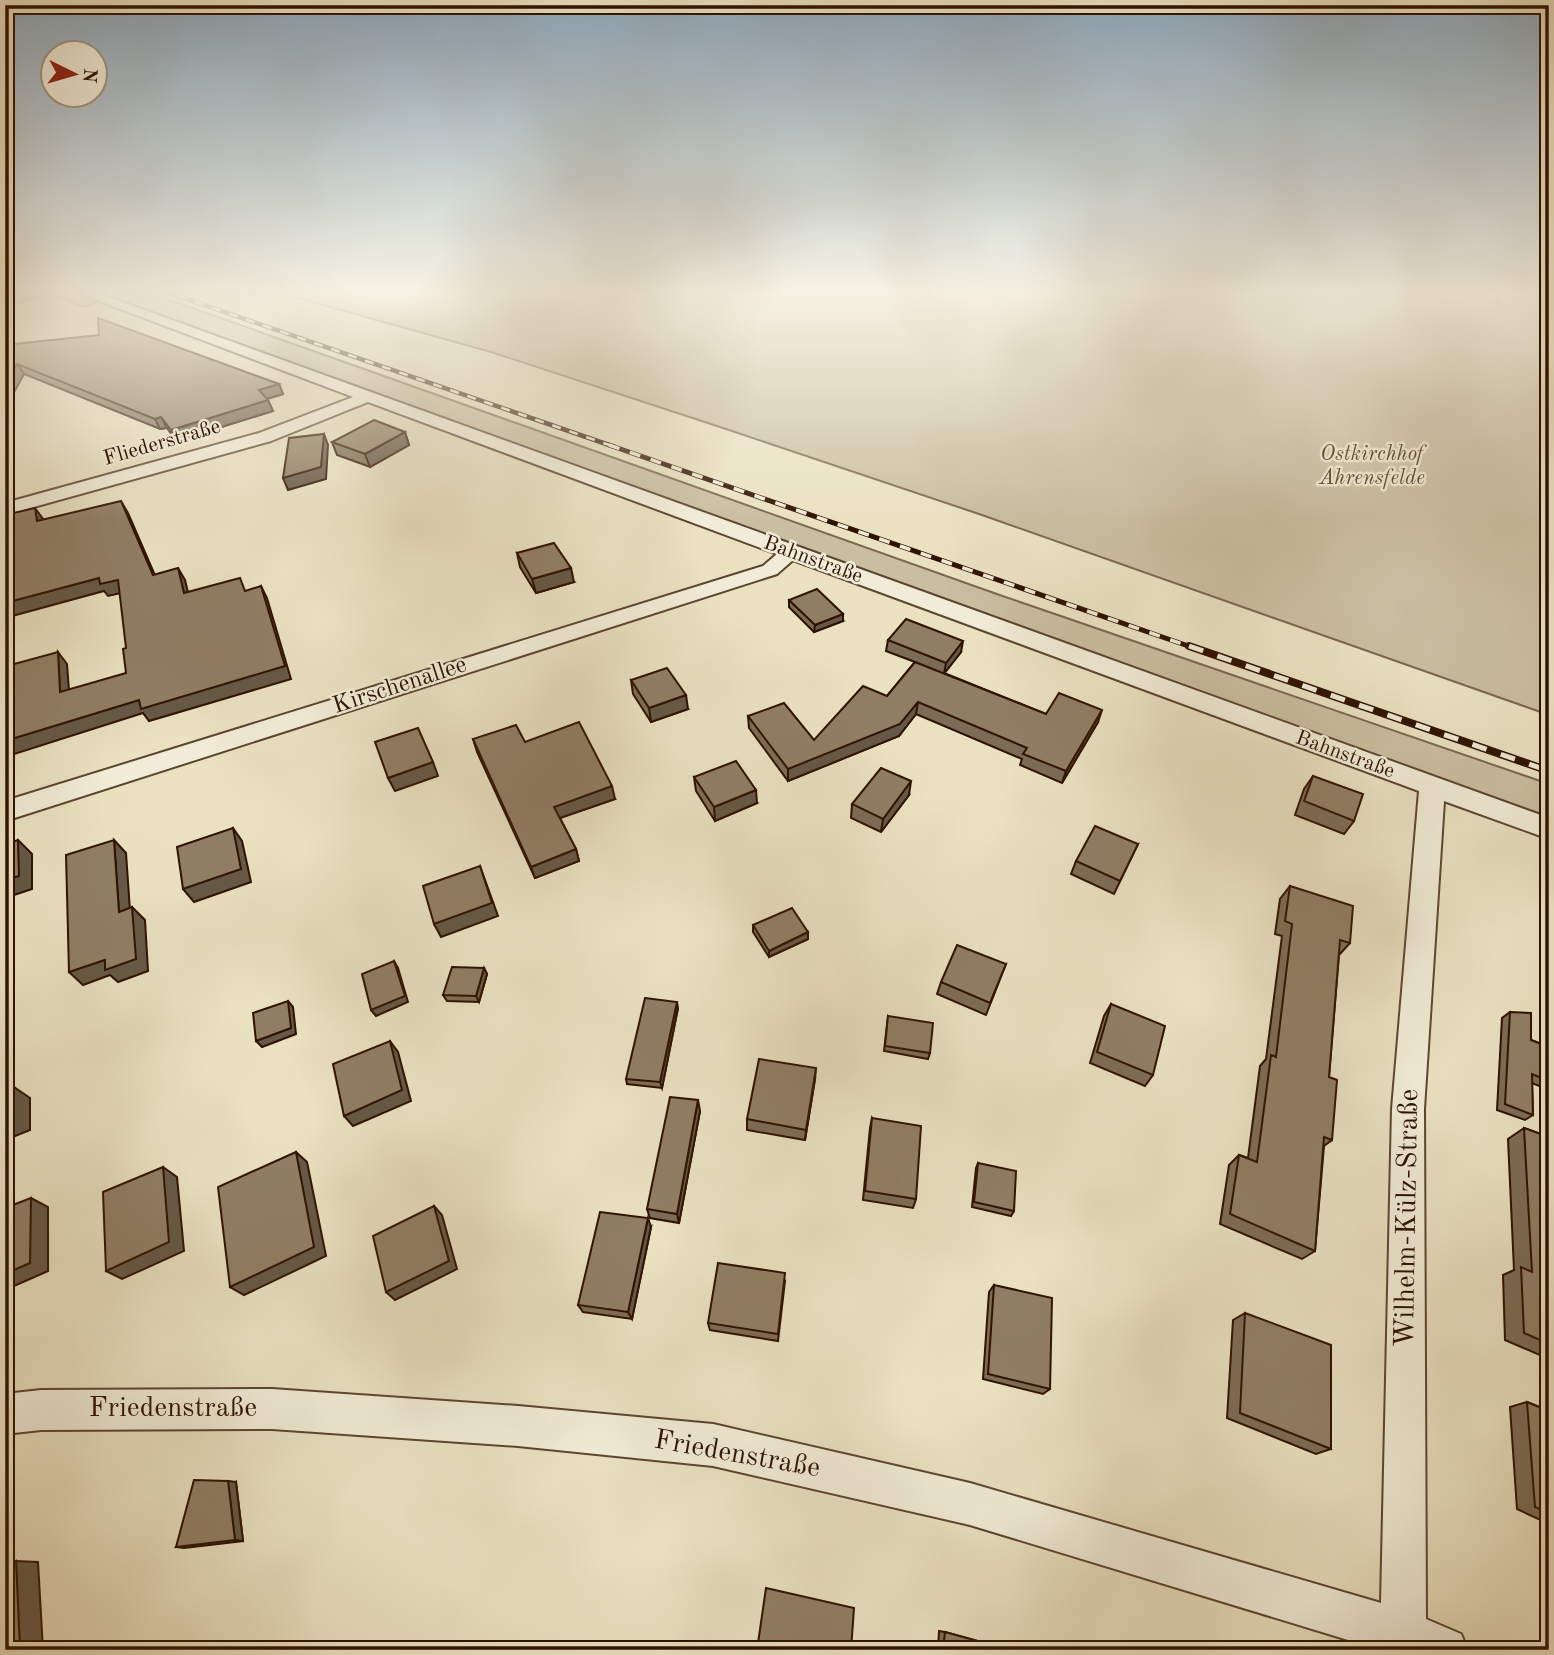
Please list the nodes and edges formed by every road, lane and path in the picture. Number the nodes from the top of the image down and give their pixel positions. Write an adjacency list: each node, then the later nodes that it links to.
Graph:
1 (286, 367): 2 (street, Bahnstraße)
2 (367, 397): 3 (street, Fliederstraße); 4 (street, Bahnstraße)
3 (5, 509)
4 (790, 552): 5 (street, Bahnstraße); 6 (street, Kirschenallee)
5 (1432, 786): 7 (street, Bahnstraße); 9 (street, Wilhelm-Külz-Straße)
6 (5, 811)
7 (1549, 829)
8 (5, 1414): 9 (street, Friedenstraße)
9 (1403, 1641): 10 (street, Friedenstraße)
10 (1446, 1650)

